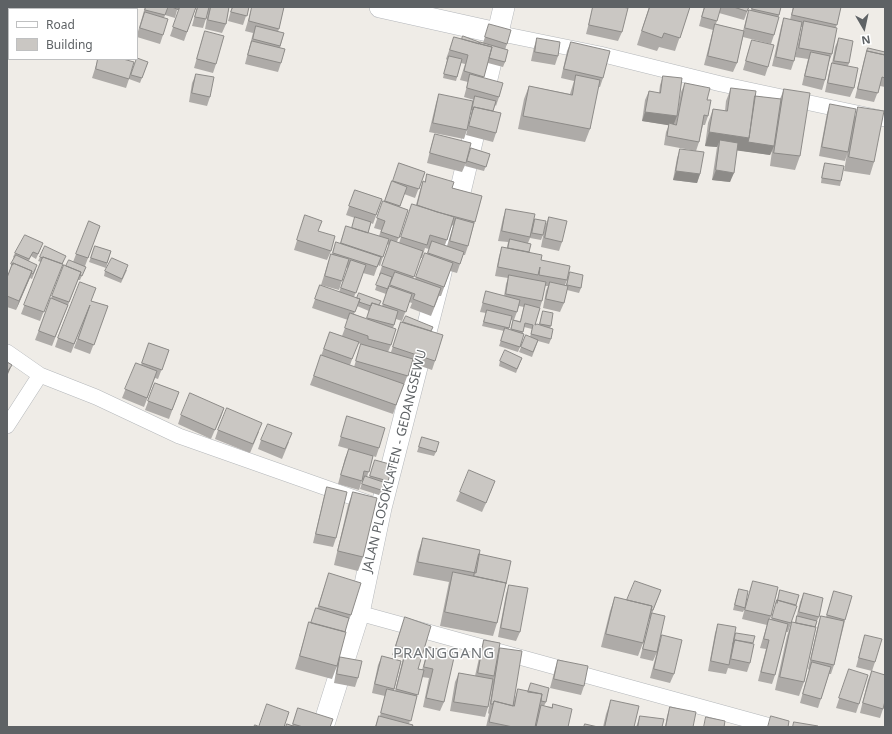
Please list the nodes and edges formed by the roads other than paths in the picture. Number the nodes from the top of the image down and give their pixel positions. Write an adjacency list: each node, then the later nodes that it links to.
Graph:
1 (380, 7): 3 (main road)
2 (504, 7): 3 (main road, JALAN PLOSOKLATEN - GEDANGSEWU)
3 (497, 33): 4 (street); 8 (main road, JALAN PLOSOKLATEN - GEDANGSEWU)
4 (885, 119)
5 (7, 352): 6 (street)
6 (40, 375): 7 (street); 8 (street)
7 (7, 426)
8 (381, 508): 9 (main road, JALAN PLOSOKLATEN - GEDANGSEWU)
9 (358, 613): 10 (main road, JALAN PLOSOKLATEN - GEDANGSEWU); 11 (street)
10 (324, 727)
11 (774, 727)

